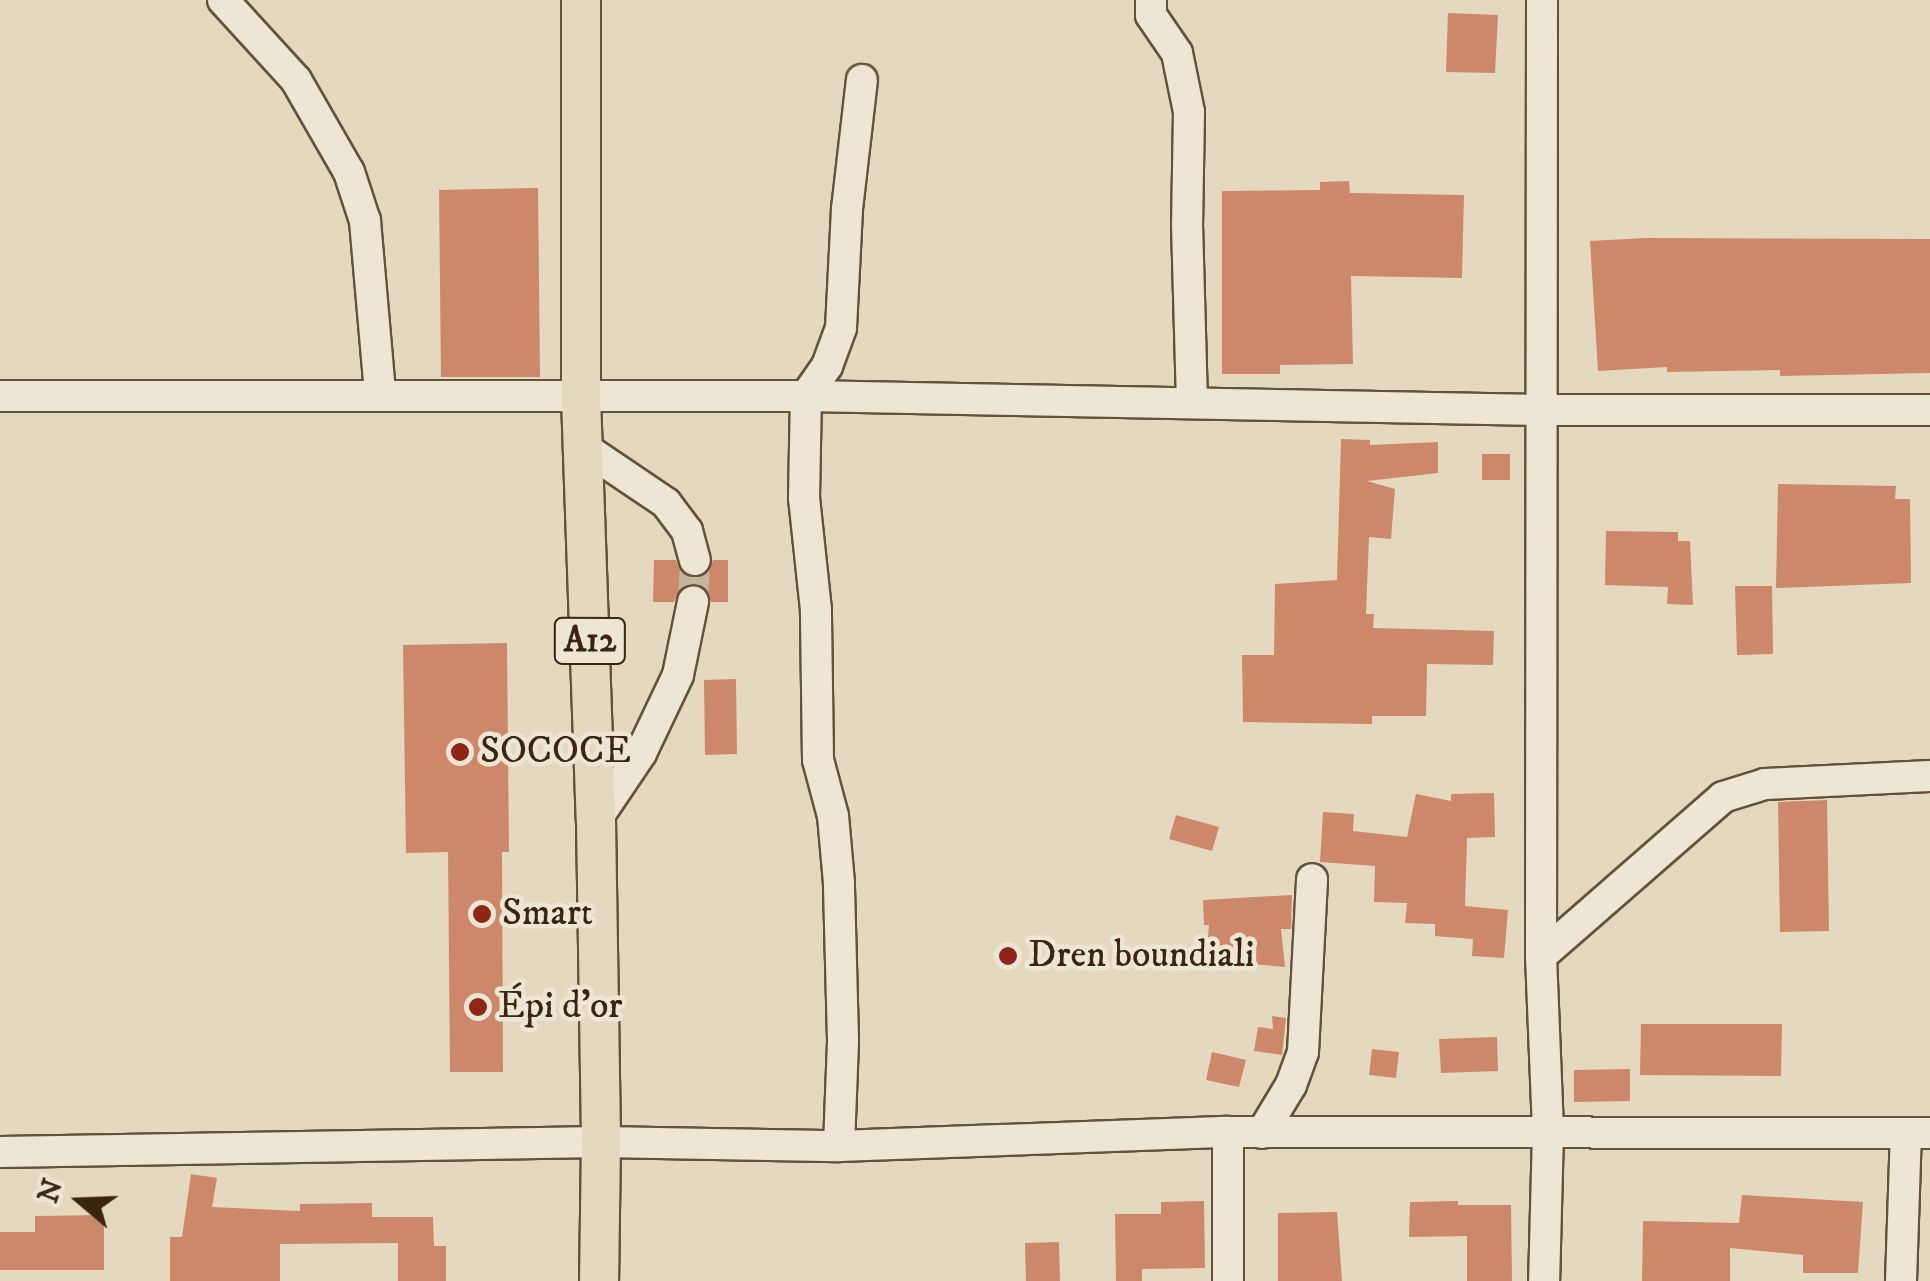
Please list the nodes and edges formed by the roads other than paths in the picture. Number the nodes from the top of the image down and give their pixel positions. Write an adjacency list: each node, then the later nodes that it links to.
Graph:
1 (223, 0): 6 (street)
2 (581, 0): 9 (main road, A12)
3 (1151, 0): 10 (street)
4 (1542, 0): 11 (street)
5 (862, 80): 8 (street)
6 (380, 393): 7 (street); 9 (street)
7 (0, 396)
8 (806, 396): 9 (street); 10 (street); 25 (street)
9 (581, 398): 13 (main road, A12)
10 (1192, 402): 11 (street)
11 (1540, 410): 12 (street); 19 (street)
12 (1930, 410)
13 (583, 448): 14 (street); 17 (main road, A12)
14 (694, 560)
15 (692, 602): 17 (street)
16 (1930, 776): 19 (street)
17 (596, 820): 24 (main road, A12)
18 (1312, 879): 21 (street)
19 (1542, 956): 22 (street)
20 (1228, 1132): 21 (street); 25 (street); 28 (street)
21 (1262, 1132): 22 (street)
22 (1548, 1132): 23 (street); 29 (street)
23 (1918, 1134): 30 (street)
24 (602, 1142): 25 (street); 26 (street); 27 (main road, A12)
25 (839, 1146)
26 (0, 1152)
27 (598, 1281)
28 (1228, 1281)
29 (1544, 1281)
30 (1901, 1281)

